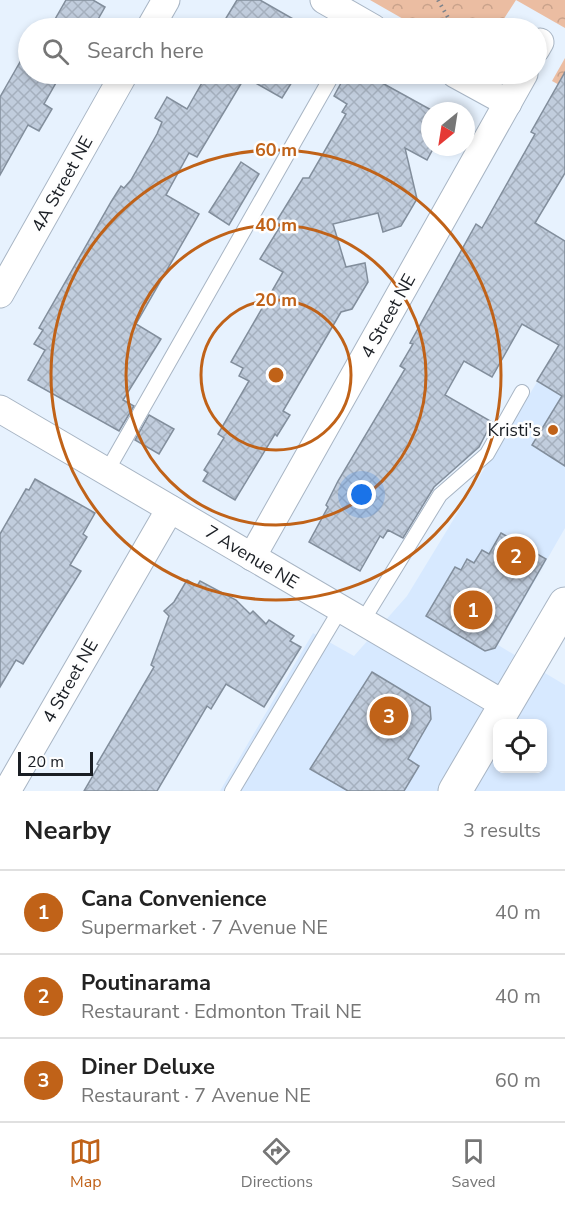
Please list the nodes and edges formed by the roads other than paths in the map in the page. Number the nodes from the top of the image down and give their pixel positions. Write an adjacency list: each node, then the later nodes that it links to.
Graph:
1 (166, 0): 3 (street)
2 (324, 0): 4 (street)
3 (156, 18)
4 (352, 18)
5 (118, 84): 10 (street, 4A Street NE)
6 (327, 84): 13 (lane)
7 (473, 84): 9 (street)
8 (518, 84): 9 (street, 4 Street NE)
9 (508, 103): 15 (street, 4 Street NE)
10 (0, 294)
11 (522, 392): 17 (lane)
12 (2, 414): 13 (street, 7 Avenue NE)
13 (107, 471): 14 (street, 7 Avenue NE)
14 (170, 509): 15 (street, 7 Avenue NE); 19 (street, 4 Street NE)
15 (252, 557): 17 (street, 7 Avenue NE)
16 (565, 604): 18 (main road)
17 (351, 616): 18 (street, 7 Avenue NE); 20 (lane)
18 (505, 705): 21 (main road)
19 (7, 791)
20 (232, 791)
21 (455, 791)

